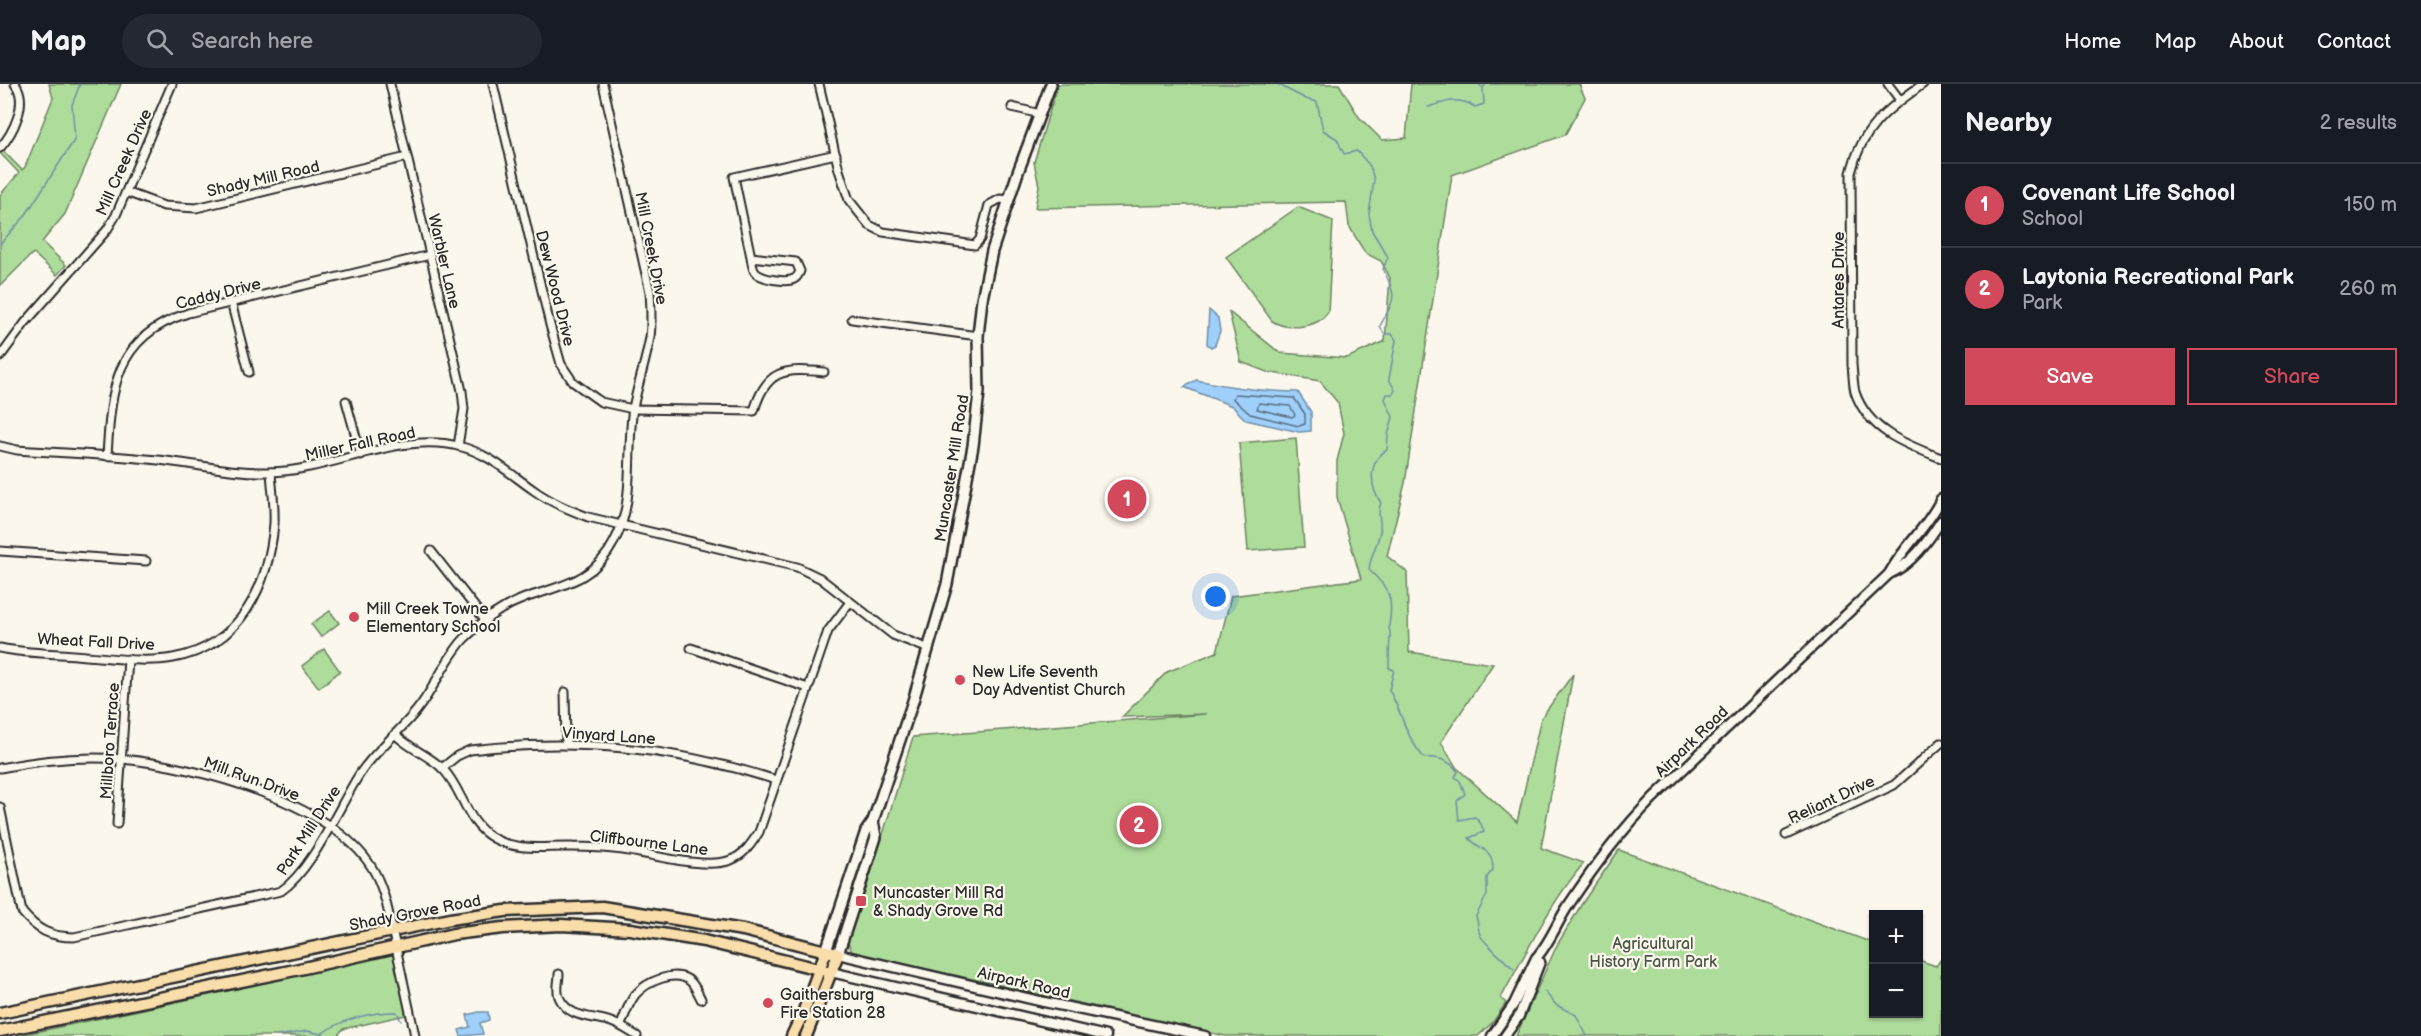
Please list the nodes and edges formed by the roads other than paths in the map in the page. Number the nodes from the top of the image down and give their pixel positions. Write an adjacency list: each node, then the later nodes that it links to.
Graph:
1 (15, 84): 13 (street)
2 (172, 84): 16 (street, Mill Creek Drive)
3 (390, 84): 15 (street, Warbler Lane)
4 (493, 84): 27 (street, Dew Wood Drive)
5 (603, 84): 27 (street, Mill Creek Drive)
6 (819, 84): 14 (street)
7 (1051, 84): 12 (main road, Muncaster Mill Road)
8 (1888, 84): 10 (street)
9 (1923, 84): 10 (street, Antares Drive)
10 (1900, 100): 32 (street, Antares Drive)
11 (1012, 107): 12 (street)
12 (1040, 114): 17 (main road, Muncaster Mill Road)
13 (0, 148)
14 (836, 154): 17 (street); 19 (street)
15 (407, 157): 16 (street, Shady Mill Road); 18 (street, Warbler Lane)
16 (126, 192): 23 (street, Mill Creek Drive)
17 (1008, 200): 22 (main road, Muncaster Mill Road)
18 (430, 255): 20 (street, Caddy Drive); 29 (street, Warbler Lane)
19 (751, 257): 19 (street)
20 (231, 302): 24 (street); 31 (street, Caddy Drive)
21 (852, 319): 22 (street)
22 (978, 336): 45 (main road, Muncaster Mill Road)
23 (0, 357)
24 (249, 372)
25 (824, 372): 27 (street, Dew Wood Drive)
26 (346, 401): 30 (street)
27 (633, 409): 36 (street, Mill Creek Drive)
28 (0, 446): 31 (street, Miller Fall Road)
29 (458, 446): 30 (street, Miller Fall Road); 36 (street, Miller Fall Road)
30 (361, 455): 33 (street, Miller Fall Road)
31 (107, 456): 33 (street, Miller Fall Road)
32 (1941, 458)
33 (271, 472): 46 (street, Wheat Fall Drive)
34 (1941, 499): 40 (street, Airpark Road)
35 (1941, 521): 40 (street, Airpark Road)
36 (622, 525): 41 (street, Miller Fall Road); 42 (street, Park Mill Drive)
37 (0, 550): 39 (street)
38 (430, 551): 42 (street)
39 (146, 561)
40 (1889, 573): 64 (street, Airpark Road)
41 (850, 602): 45 (street, Miller Fall Road); 47 (street, Cliffbourne Lane)
42 (485, 620): 49 (street, Park Mill Drive)
43 (0, 648): 46 (street, Wheat Fall Drive)
44 (691, 648): 47 (street)
45 (929, 649): 57 (main road, Muncaster Mill Road)
46 (128, 659): 52 (street, Millboro Terrace)
47 (808, 688): 55 (street, Cliffbourne Lane)
48 (565, 692): 51 (street)
49 (395, 734): 54 (street, Cliffbourne Lane); 59 (street, Park Mill Drive)
50 (1941, 743): 60 (street, Reliant Drive)
51 (566, 744): 54 (street, Vinyard Lane); 55 (street, Vinyard Lane)
52 (121, 759): 53 (street, Mill Run Drive); 58 (street, Millboro Terrace); 59 (street, Mill Run Drive)
53 (0, 768)
54 (442, 768): 55 (street, Cliffbourne Lane)
55 (776, 780)
56 (0, 807): 59 (street, Park Mill Drive)
57 (873, 821): 63 (main road, Muncaster Mill Road); 65 (main road, Muncaster Mill Road)
58 (117, 824)
59 (330, 825): 61 (street, Mill Run Drive)
60 (1786, 835)
61 (392, 931): 62 (street, Mill Run Drive); 63 (main road, Shady Grove Road); 70 (main road, Shady Grove Road)
62 (395, 946): 66 (main road, Shady Grove Road); 72 (main road, Shady Grove Road); 73 (street, Mill Run Drive)
63 (826, 951): 65 (main road, Shady Grove Road); 66 (main road, Muncaster Mill Road)
64 (1541, 953): 79 (street, Airpark Road); 80 (street, Airpark Road)
65 (838, 954): 67 (main road, Muncaster Mill Road); 78 (street, Airpark Road)
66 (819, 969): 67 (main road, Shady Grove Road); 75 (main road, Muncaster Mill Road)
67 (831, 972): 76 (main road, Muncaster Mill Road); 77 (street, Airpark Road)
68 (560, 975): 71 (street)
69 (701, 999): 71 (street)
70 (3, 1011)
71 (621, 1025): 74 (street)
72 (0, 1030)
73 (415, 1036)
74 (637, 1036)
75 (792, 1036)
76 (806, 1036)
77 (1106, 1036)
78 (1205, 1036)
79 (1492, 1036)
80 (1505, 1036)

